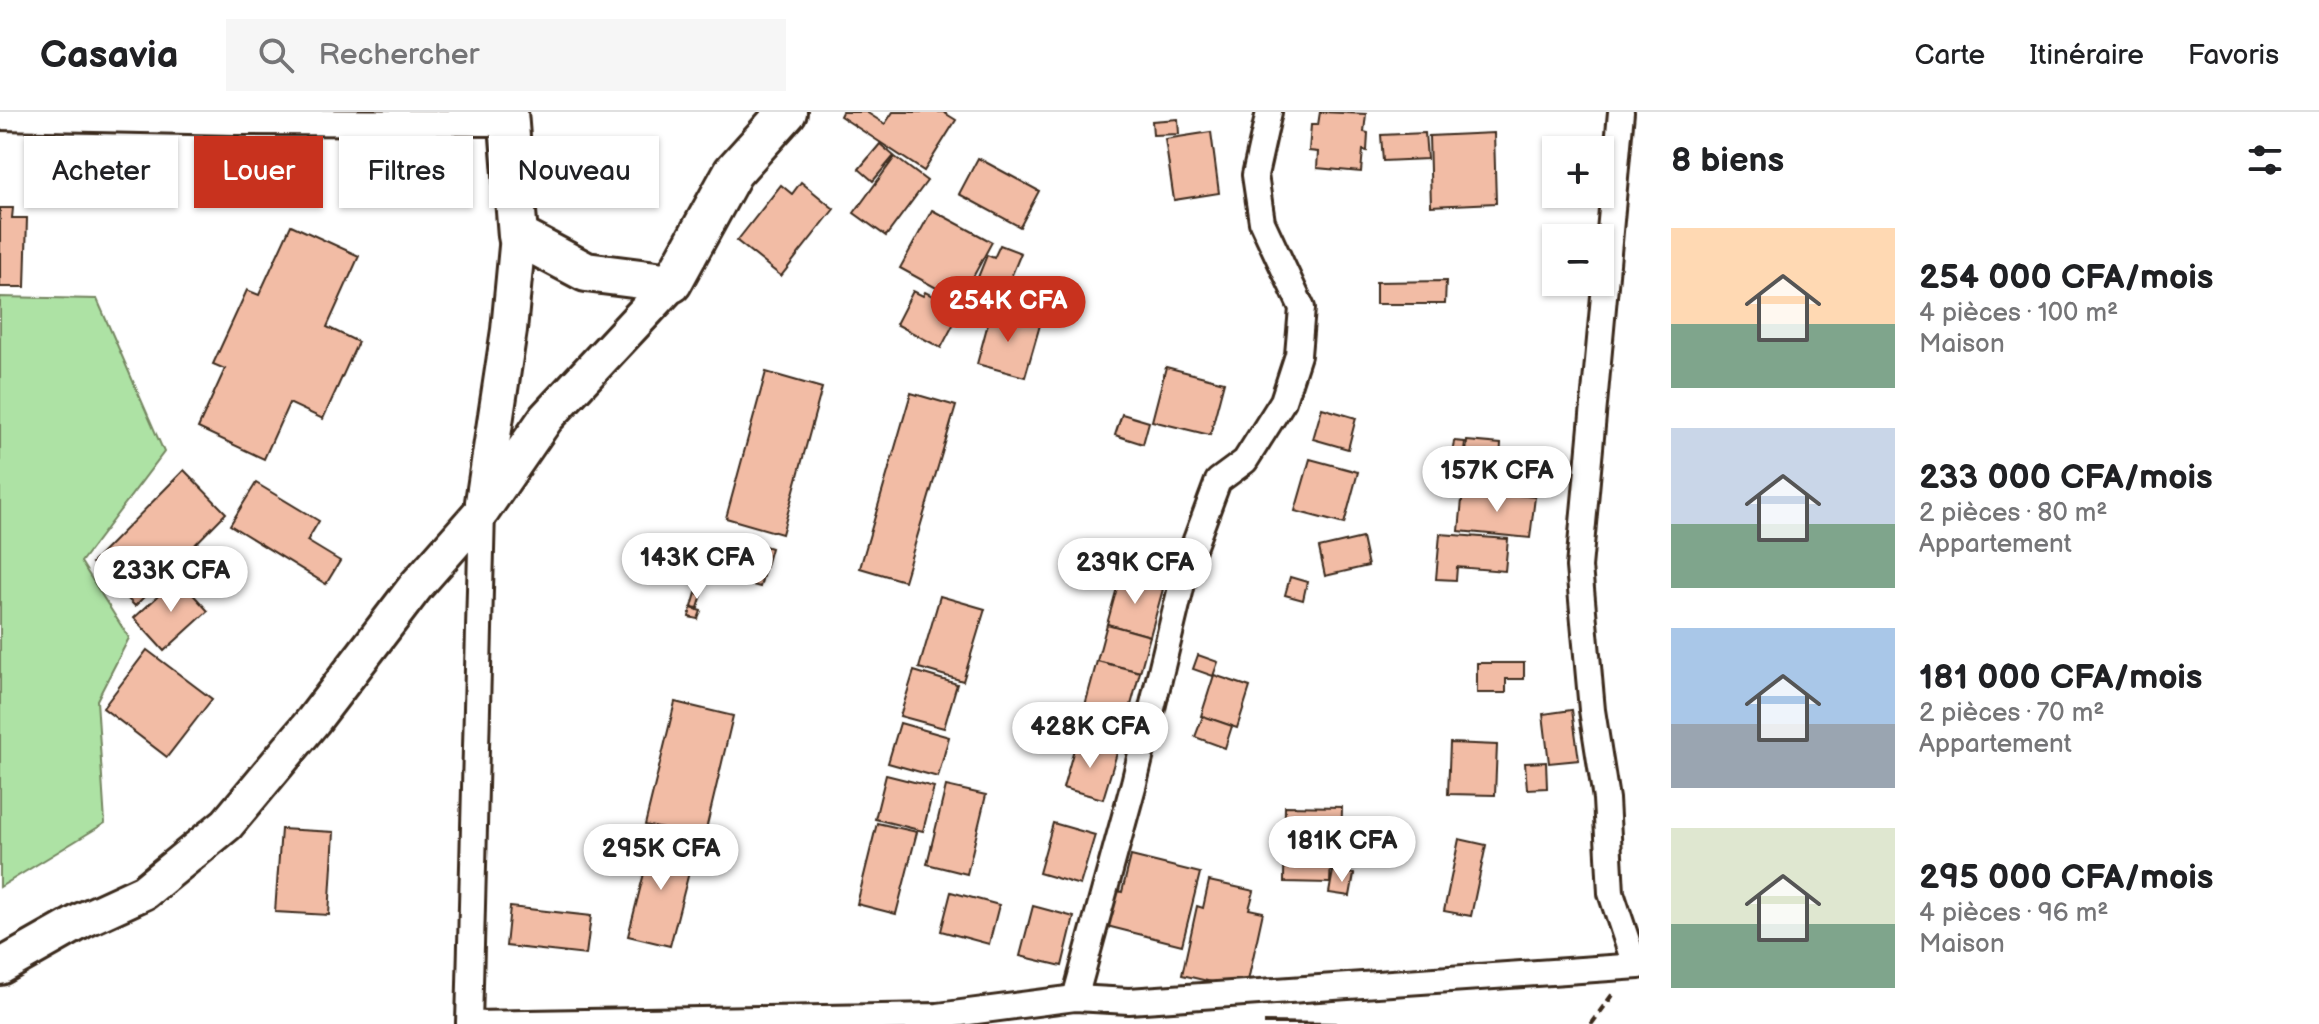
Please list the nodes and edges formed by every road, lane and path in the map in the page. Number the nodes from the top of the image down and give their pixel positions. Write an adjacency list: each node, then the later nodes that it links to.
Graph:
1 (787, 112): 9 (main road)
2 (1269, 112): 13 (street)
3 (1621, 112): 11 (street)
4 (66, 115): 5 (street); 6 (street)
5 (0, 117)
6 (236, 117): 7 (street)
7 (508, 118): 8 (main road)
8 (518, 236): 9 (main road); 10 (main road)
9 (672, 283): 10 (main road)
10 (482, 511): 12 (main road); 15 (street)
11 (1637, 966): 13 (street)
12 (0, 967)
13 (1075, 998): 14 (street)
14 (938, 1020): 15 (street)
15 (469, 1024)

